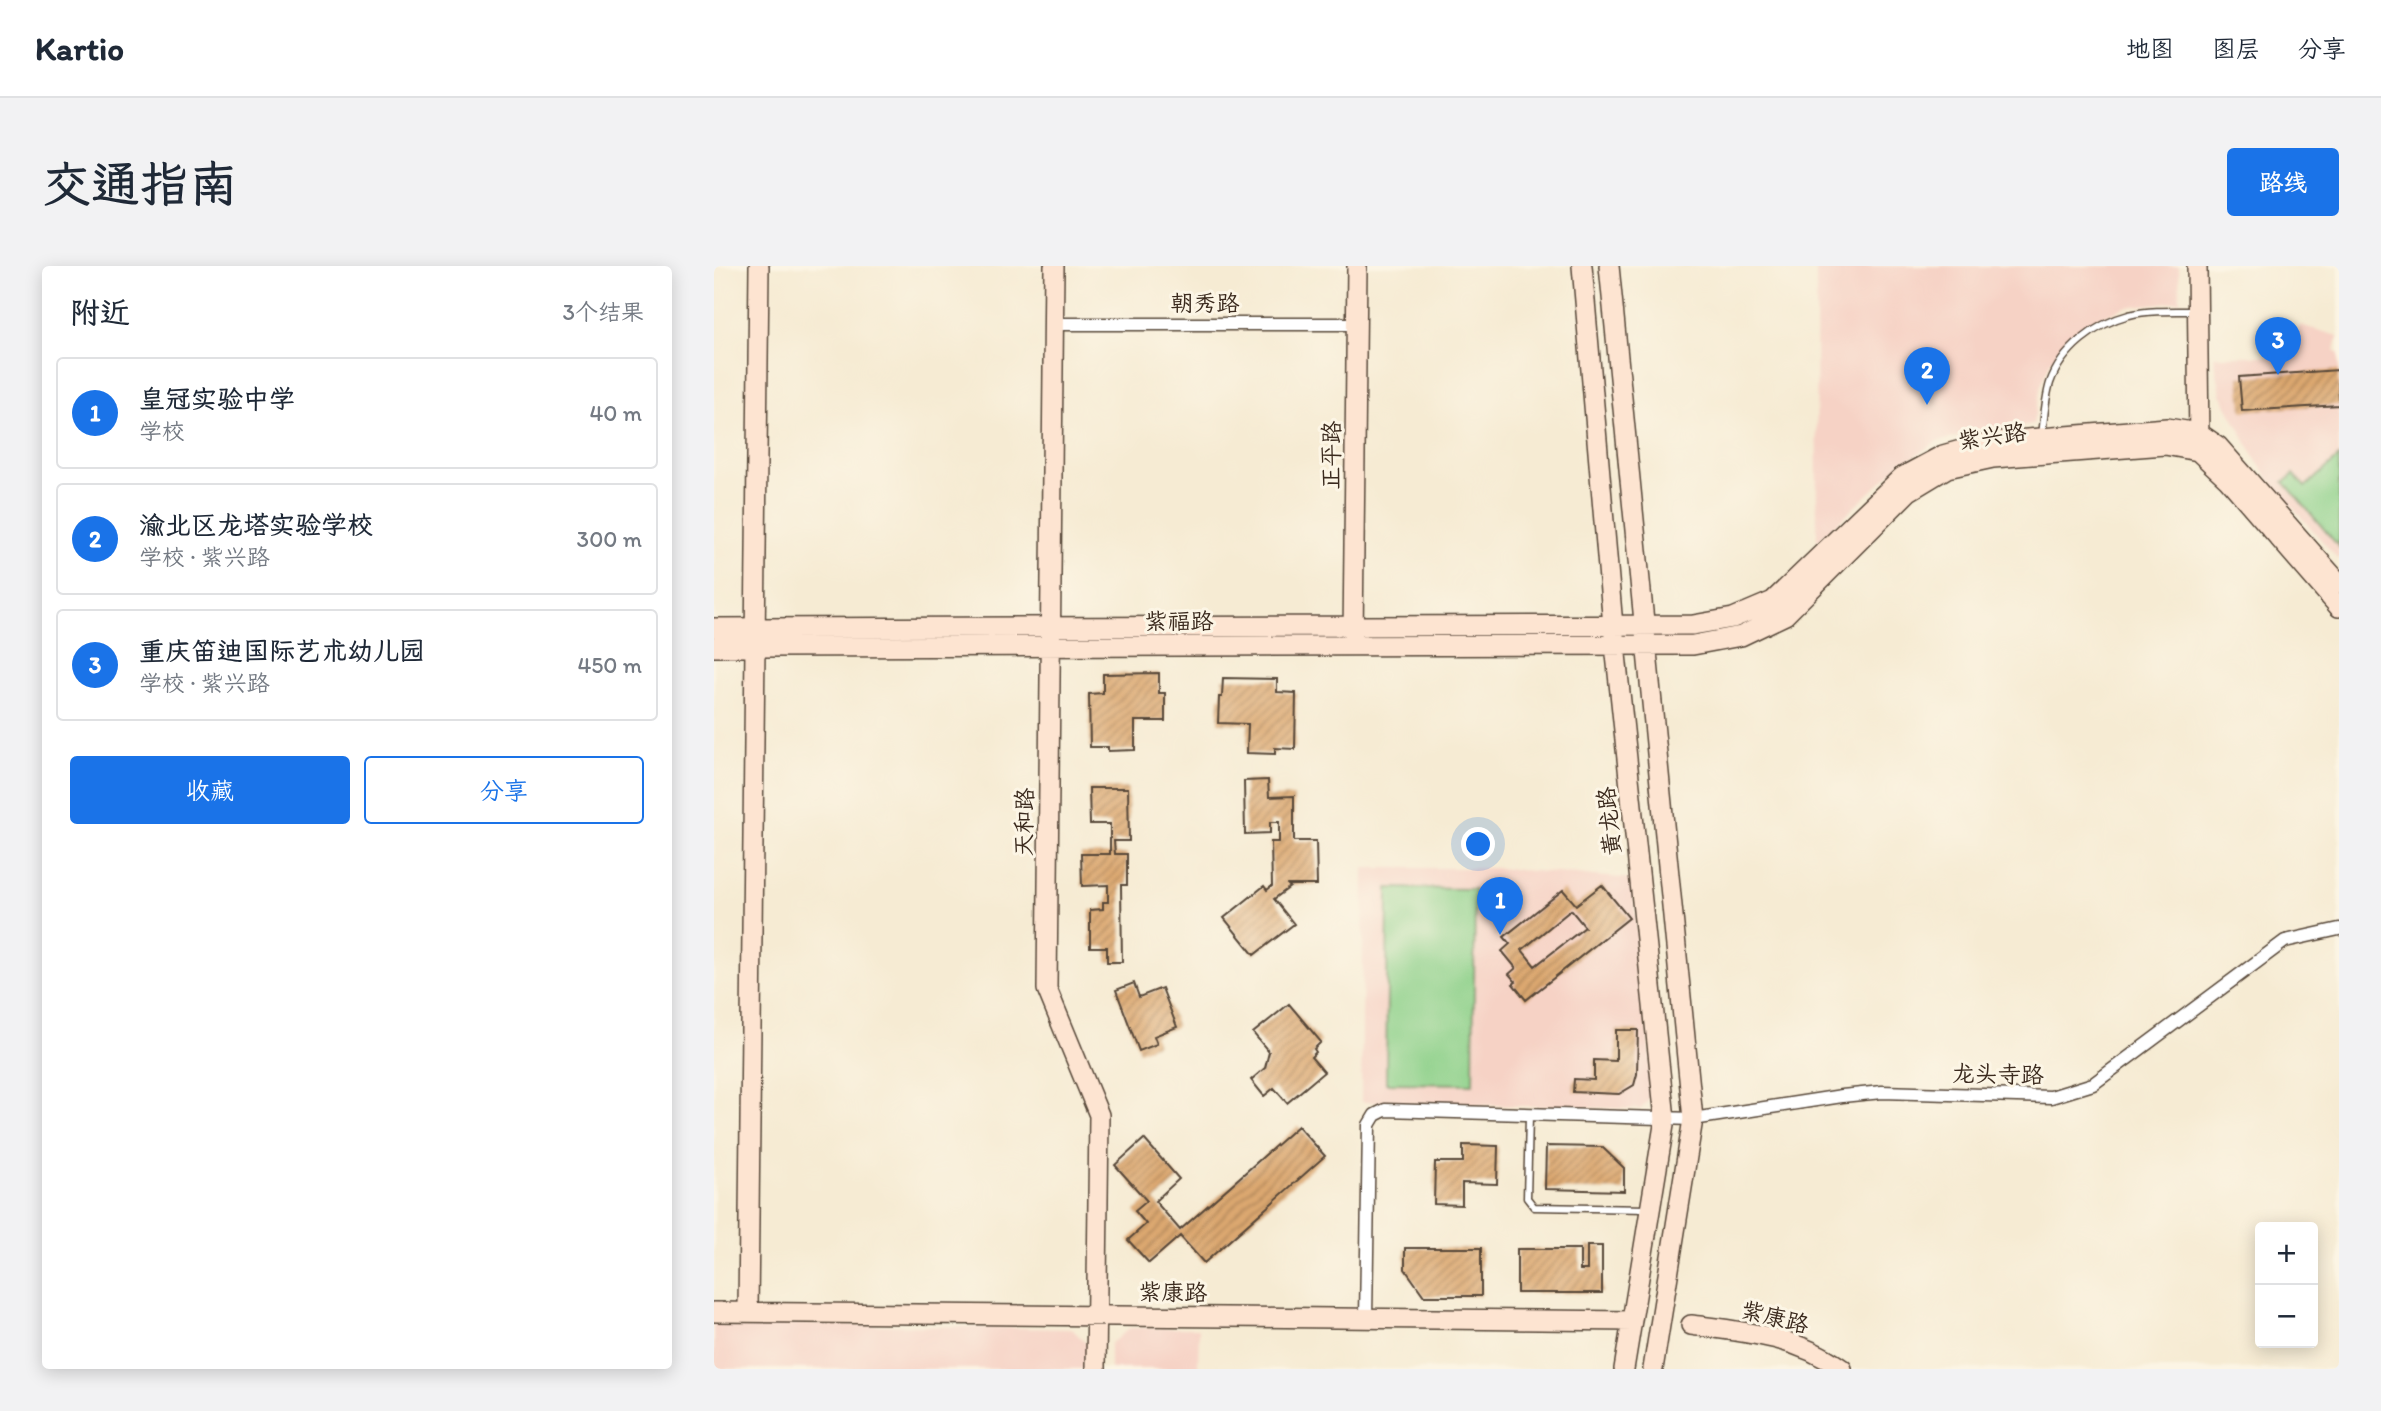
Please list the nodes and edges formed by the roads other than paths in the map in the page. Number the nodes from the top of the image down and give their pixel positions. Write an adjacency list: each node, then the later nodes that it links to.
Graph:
1 (759, 266): 20 (main road)
2 (1054, 266): 8 (main road, 天和路)
3 (1357, 266): 9 (main road, 正平路)
4 (1582, 266): 13 (main road, 黄龙路)
5 (1609, 266): 18 (main road)
6 (2197, 266): 7 (main road)
7 (2197, 310): 10 (lane); 11 (main road)
8 (1054, 324): 9 (street, 朝秀路); 21 (main road, 天和路)
9 (1357, 324): 19 (main road, 正平路)
10 (2041, 438): 11 (main road, 紫兴路); 18 (main road, 紫兴路)
11 (2199, 442): 12 (main road, 紫兴路); 14 (main road); 18 (main road, 紫兴路)
12 (2339, 583)
13 (1610, 593): 15 (main road); 17 (main road, 黄龙路)
14 (2339, 607)
15 (1580, 626): 17 (main road, 紫福路); 19 (main road, 紫福路)
16 (714, 628): 20 (main road, 紫福路)
17 (1614, 635): 18 (main road, 紫福路); 19 (main road, 紫福路); 25 (main road, 黄龙路)
18 (1644, 635): 26 (main road)
19 (1353, 636): 21 (main road, 紫福路)
20 (755, 637): 21 (main road, 紫福路); 22 (main road, 紫福路); 30 (main road)
21 (1051, 637): 31 (main road, 天和路)
22 (714, 647)
23 (2339, 929): 26 (street, 龙头寺路)
24 (1529, 1116): 25 (street, 龙头寺路); 27 (lane); 32 (street, 龙头寺路)
25 (1665, 1119): 26 (street, 龙头寺路); 27 (main road, 黄龙路)
26 (1693, 1119): 28 (main road)
27 (1650, 1209): 33 (main road, 黄龙路)
28 (1664, 1297): 34 (main road); 35 (main road)
29 (714, 1312): 30 (main road, 紫康路)
30 (748, 1312): 31 (main road, 紫康路)
31 (1096, 1316): 32 (main road, 紫康路); 37 (main road, 天和路)
32 (1366, 1319): 33 (main road, 紫康路)
33 (1632, 1321): 38 (main road, 黄龙路)
34 (1690, 1325): 35 (main road); 36 (main road, 紫康路)
35 (1656, 1346): 39 (main road)
36 (1835, 1367)
37 (1096, 1369)
38 (1625, 1369)
39 (1653, 1369)

